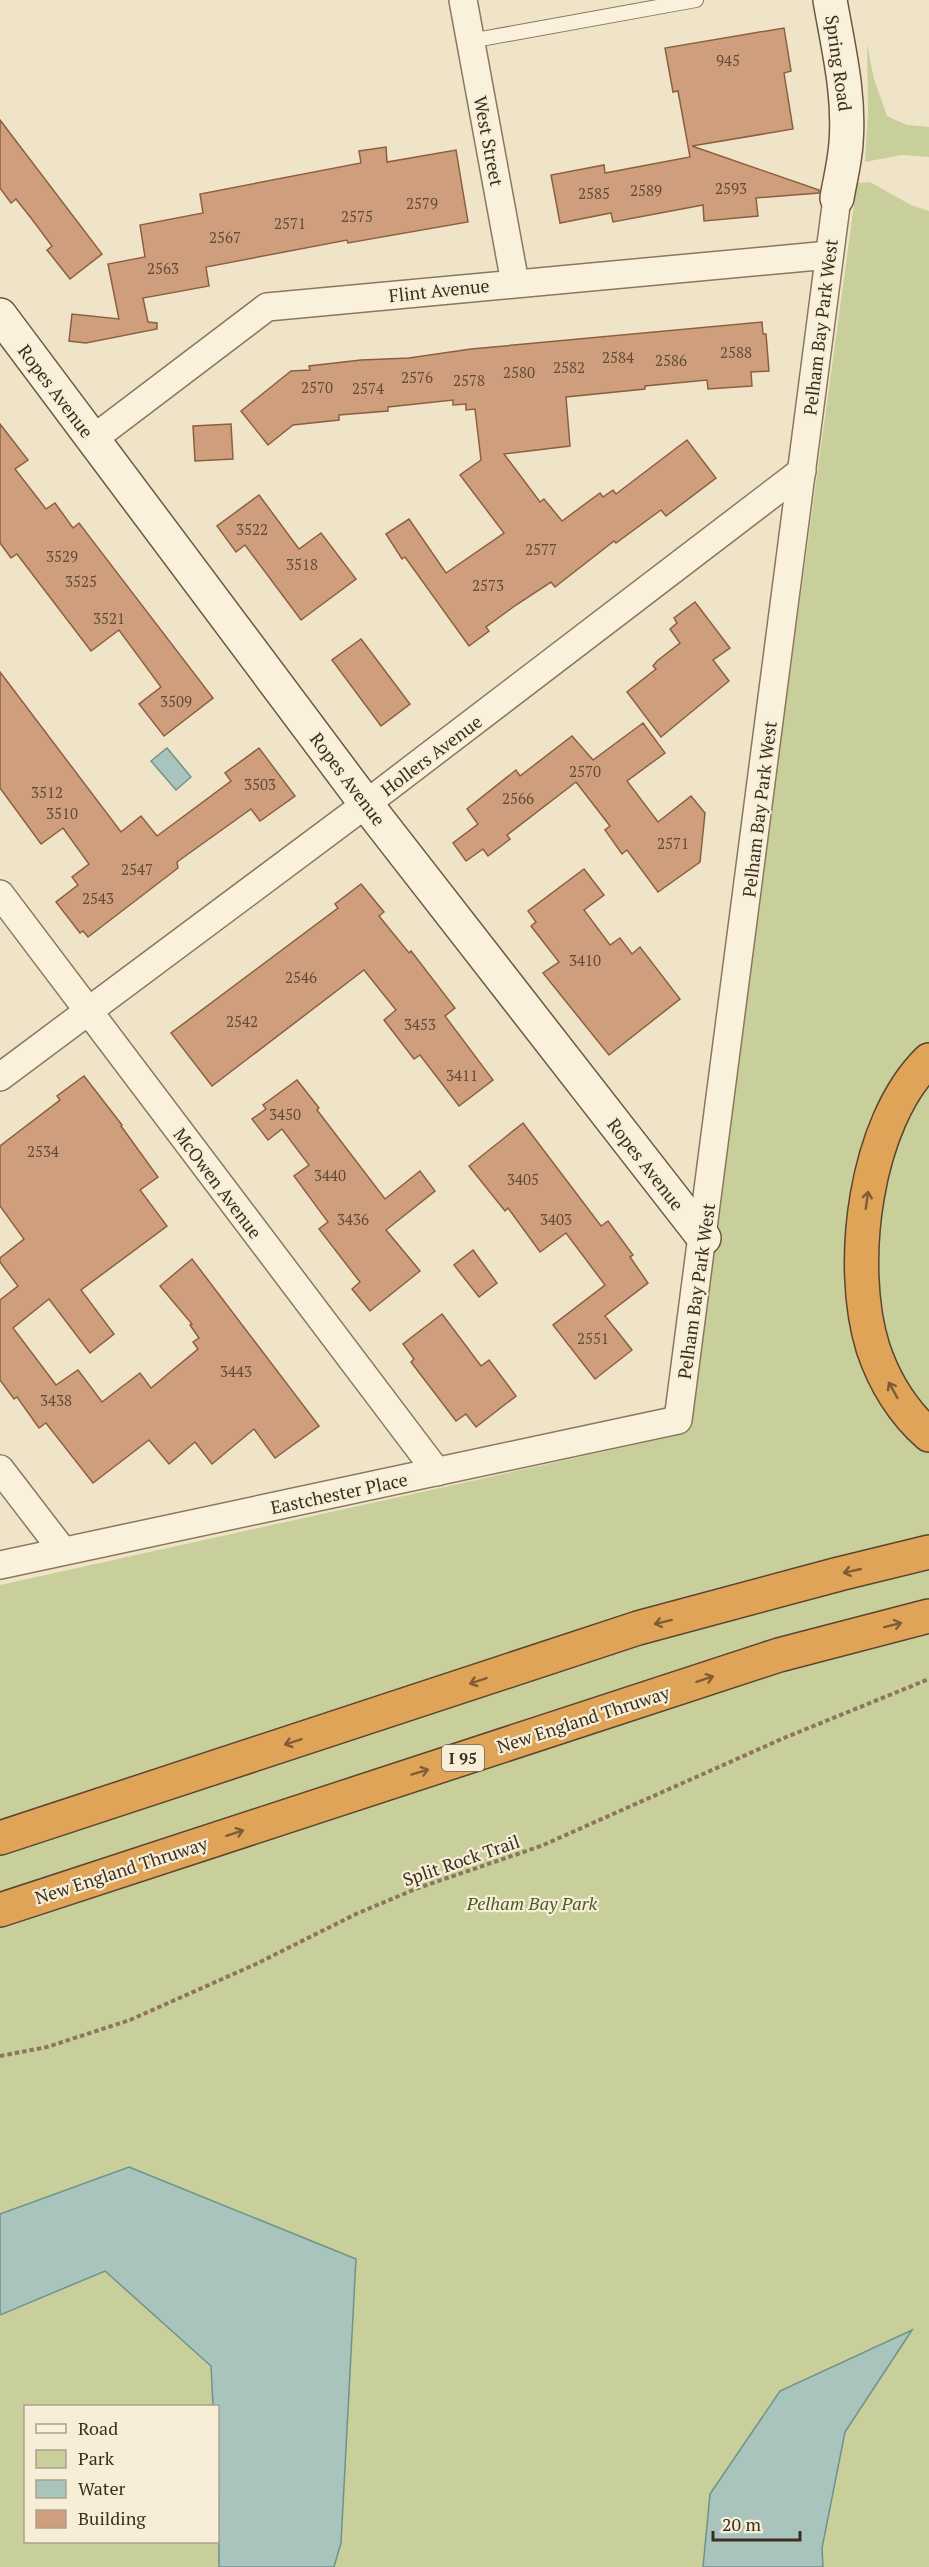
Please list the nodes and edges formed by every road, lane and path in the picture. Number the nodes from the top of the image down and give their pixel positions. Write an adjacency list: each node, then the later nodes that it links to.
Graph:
1 (463, 0): 4 (street, West Street)
2 (696, 0): 4 (lane)
3 (830, 0): 5 (street, Spring Road)
4 (470, 41): 7 (street, West Street)
5 (837, 198): 6 (street, Pelham Bay Park West)
6 (829, 255): 7 (street, Flint Avenue); 10 (street, Pelham Bay Park West)
7 (515, 283): 9 (street, Flint Avenue)
8 (0, 315): 9 (street, Ropes Avenue)
9 (93, 439): 11 (street, Ropes Avenue)
10 (802, 471): 11 (street, Hollers Avenue); 16 (street, Pelham Bay Park West)
11 (366, 804): 13 (street, Hollers Avenue); 16 (street, Ropes Avenue)
12 (0, 894): 13 (street, McOwen Avenue)
13 (88, 1011): 15 (street, Hollers Avenue); 20 (street, McOwen Avenue)
14 (929, 1060): 18 (highway, one-way to 14)
15 (0, 1077)
16 (704, 1238): 17 (street, Pelham Bay Park West)
17 (678, 1420): 20 (street, Eastchester Place)
18 (929, 1435)
19 (0, 1469): 21 (street)
20 (437, 1472): 21 (street, Eastchester Place)
21 (63, 1551): 23 (street, Eastchester Place)
22 (929, 1552): 26 (highway, one-way to 26)
23 (0, 1565)
24 (929, 1616): 27 (highway, New England Thruway / I 95, one-way to 24)
25 (929, 1679): 28 (path, Split Rock Trail)
26 (0, 1838)
27 (0, 1910)
28 (0, 2056)

